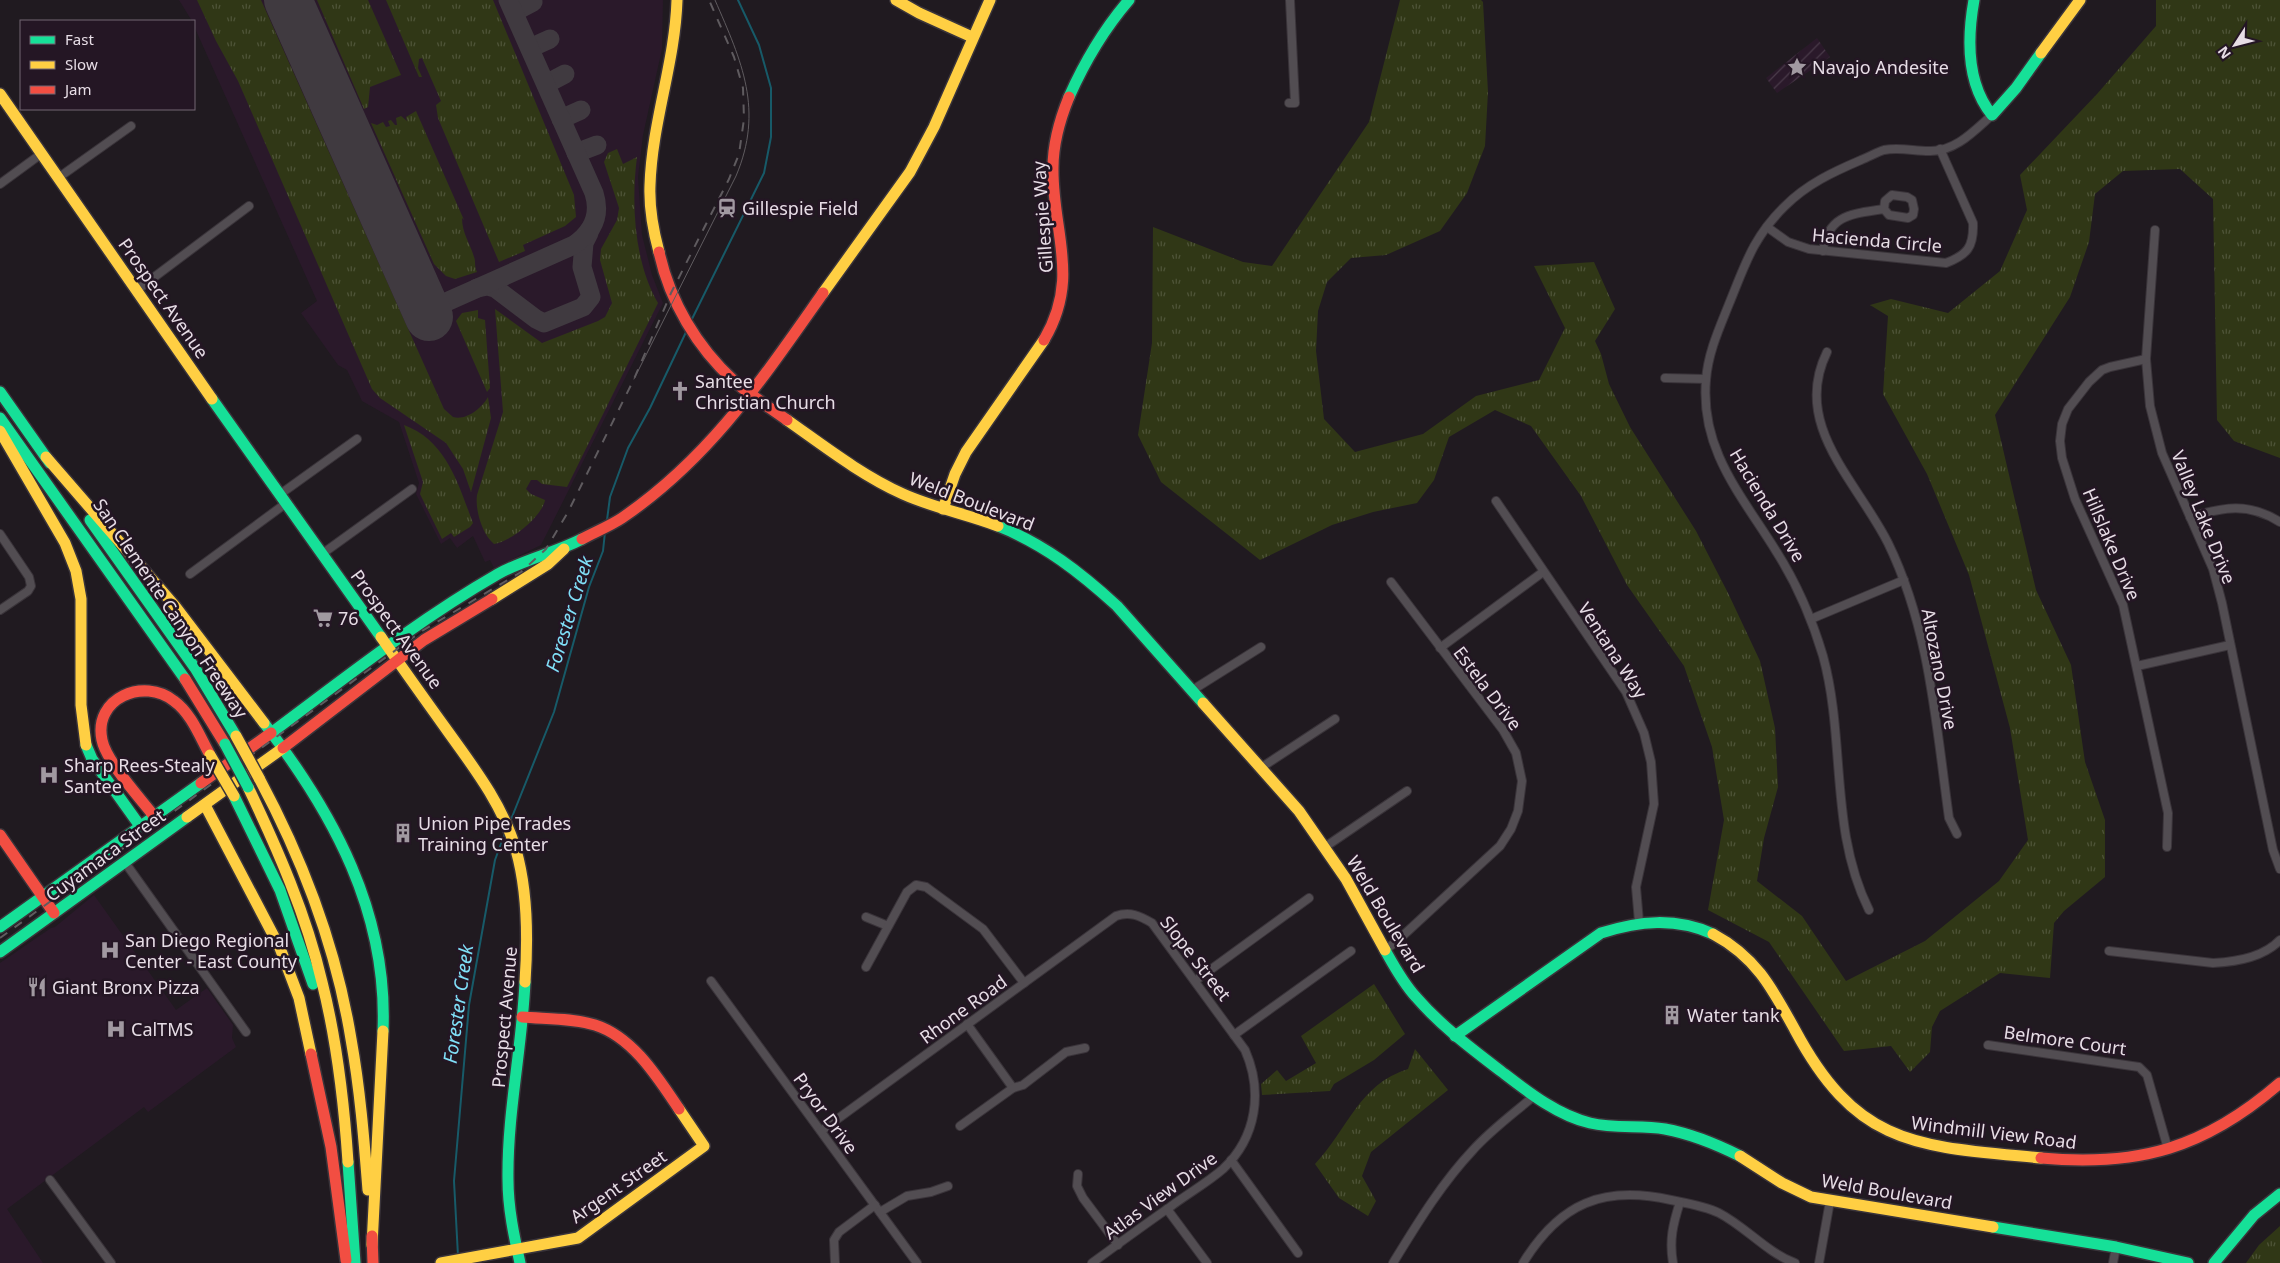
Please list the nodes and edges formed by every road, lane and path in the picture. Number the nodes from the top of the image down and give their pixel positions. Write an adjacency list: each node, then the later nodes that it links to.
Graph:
1 (677, 0): 28 (main road, Weld Boulevard)
2 (896, 0): 8 (main road)
3 (990, 0): 8 (main road)
4 (1129, 0): 36 (main road, Gillespie Way)
5 (1290, 0): 10 (street)
6 (1974, 0): 11 (main road)
7 (2080, 0): 11 (main road, Hacienda Drive)
8 (972, 37): 28 (main road)
9 (0, 94): 14 (main road, Prospect Avenue)
10 (1289, 103)
11 (1992, 115): 13 (street, Hacienda Drive)
12 (131, 126): 15 (street)
13 (1940, 149): 19 (street, Hacienda Drive); 21 (street, Hacienda Circle)
14 (41, 154): 15 (main road, Prospect Avenue); 16 (street)
15 (58, 178): 22 (main road, Prospect Avenue)
16 (0, 184)
17 (249, 206): 22 (street)
18 (1884, 209): 21 (street)
19 (1766, 227): 21 (street, Hacienda Circle); 26 (street, Hacienda Drive)
20 (2155, 230): 24 (street, Valley Lake Drive)
21 (1823, 251)
22 (137, 290): 34 (main road, Prospect Avenue)
23 (1826, 352): 44 (street, Altozano Drive)
24 (2146, 359): 37 (street, Valley Lake Drive); 53 (street, Hillslake Drive)
25 (1665, 378): 26 (street)
26 (1706, 379): 47 (street, Hacienda Drive)
27 (0, 392): 32 (main road, San Clemente Canyon Freeway)
28 (751, 394): 36 (main road, Weld Boulevard); 40 (main road)
29 (0, 418): 98 (main road, San Clemente Canyon Freeway, bridge)
30 (0, 431): 62 (main road)
31 (357, 439): 34 (street)
32 (46, 457): 56 (main road); 112 (main road, San Clemente Canyon Freeway, bridge)
33 (412, 489): 41 (street)
34 (282, 499): 41 (main road, Prospect Avenue); 43 (street)
35 (1496, 501): 42 (street, Ventana Way)
36 (943, 509): 54 (main road, Weld Boulevard)
37 (2190, 517): 38 (street); 48 (street, Valley Lake Drive)
38 (2280, 522)
39 (0, 534): 46 (street)
40 (566, 548): 49 (main road, Cuyamaca Street); 52 (main road, Cuyamaca Street)
41 (322, 554): 49 (main road, Prospect Avenue)
42 (1543, 572): 51 (street); 75 (street, Ventana Way)
43 (190, 574)
44 (1904, 580): 47 (street); 63 (street, Altozano Drive)
45 (1391, 582): 51 (street, Estela Drive)
46 (0, 610)
47 (1810, 619): 71 (street, Hacienda Drive)
48 (2230, 644): 53 (street); 68 (street, Valley Lake Drive)
49 (387, 646): 52 (main road, Prospect Avenue); 56 (main road, Cuyamaca Street)
50 (1260, 647): 54 (street)
51 (1440, 648): 80 (street, Estela Drive)
52 (398, 660): 57 (main road, Cuyamaca Street); 87 (main road, Prospect Avenue)
53 (2137, 666): 65 (street, Hillslake Drive)
54 (1191, 691): 58 (main road, Weld Boulevard)
55 (1335, 719): 58 (street)
56 (271, 733): 57 (main road); 61 (main road, Cuyamaca Street)
57 (283, 748): 60 (main road, Cuyamaca Street); 112 (main road)
58 (1262, 767): 66 (main road, Weld Boulevard)
59 (1407, 791): 66 (street)
60 (205, 805): 67 (main road, Cuyamaca Street); 116 (main road)
61 (154, 816): 62 (main road, Cuyamaca Street); 98 (main road, bridge)
62 (140, 826): 69 (main road, Cuyamaca Street)
63 (1957, 834)
64 (0, 835): 69 (main road)
65 (2168, 846)
66 (1325, 847): 80 (main road, Weld Boulevard)
67 (124, 861): 72 (main road, Cuyamaca Street); 89 (street)
68 (2280, 869)
69 (42, 896): 72 (main road); 77 (main road, Cuyamaca Street)
70 (1309, 898): 85 (street)
71 (1869, 910)
72 (54, 913): 82 (main road, Cuyamaca Street)
73 (1124, 913): 85 (street, Slope Street); 86 (street, Rhone Road)
74 (866, 917): 76 (street)
75 (1639, 922): 91 (main road, Windmill View Road); 100 (main road, Windmill View Road)
76 (888, 926): 83 (street); 86 (street)
77 (0, 927)
78 (2280, 940): 81 (street)
79 (1352, 950): 90 (street)
80 (1385, 950): 91 (main road, Weld Boulevard)
81 (2109, 951)
82 (0, 952)
83 (866, 967)
84 (711, 980): 99 (street, Pryor Drive)
85 (1195, 981): 90 (street, Slope Street)
86 (1024, 983): 88 (street, Rhone Road)
87 (522, 1017): 114 (main road, Prospect Avenue); 114 (main road, Argent Street)
88 (967, 1024): 95 (street); 99 (street, Rhone Road)
89 (246, 1032)
90 (1234, 1035): 101 (street, Atlas View Drive)
91 (1455, 1036): 96 (main road, Weld Boulevard)
92 (1988, 1045): 100 (street, Belmore Court)
93 (1085, 1048): 95 (street)
94 (2280, 1083): 100 (main road, Windmill View Road)
95 (1013, 1088): 97 (street)
96 (1534, 1096): 106 (main road, Weld Boulevard); 125 (street)
97 (960, 1126)
98 (345, 1130): 116 (main road, San Clemente Canyon Freeway)
99 (821, 1131): 108 (street, Pryor Drive)
100 (2168, 1149)
101 (1231, 1160): 109 (street, Atlas View Drive); 115 (street)
102 (1078, 1174): 111 (street)
103 (50, 1180): 117 (street)
104 (948, 1186): 110 (street)
105 (2280, 1194): 132 (main road)
106 (1830, 1200): 113 (main road, Weld Boulevard); 129 (street)
107 (1680, 1202): 126 (street); 127 (street); 128 (street)
108 (875, 1205): 110 (street, Pryor Drive); 121 (street)
109 (1167, 1209): 111 (street, Atlas View Drive); 124 (street)
110 (880, 1212): 122 (street, Pryor Drive)
111 (1118, 1244): 123 (street, Atlas View Drive)
112 (372, 1246): 118 (main road, San Clemente Canyon Freeway)
113 (2116, 1247): 130 (street); 131 (main road, Weld Boulevard)
114 (517, 1250): 119 (main road, Argent Street); 120 (main road, Prospect Avenue)
115 (1298, 1253)
116 (350, 1259)
117 (112, 1263)
118 (373, 1263)
119 (441, 1263)
120 (520, 1263)
121 (835, 1263)
122 (917, 1263)
123 (1092, 1263)
124 (1207, 1263)
125 (1393, 1263)
126 (1523, 1263)
127 (1673, 1263)
128 (1795, 1263)
129 (1819, 1263)
130 (2113, 1263)
131 (2188, 1263)
132 (2214, 1263)

